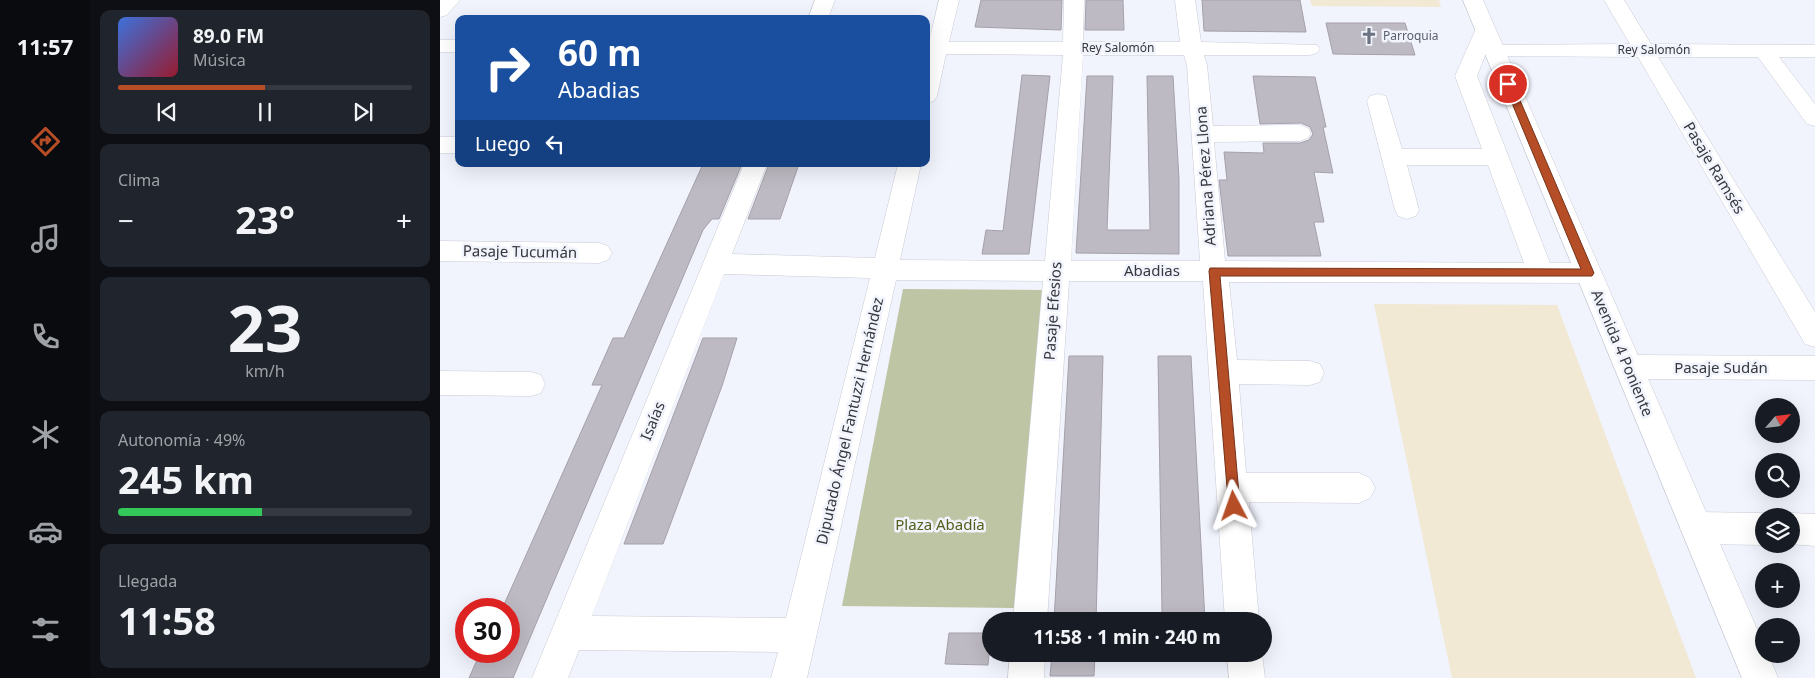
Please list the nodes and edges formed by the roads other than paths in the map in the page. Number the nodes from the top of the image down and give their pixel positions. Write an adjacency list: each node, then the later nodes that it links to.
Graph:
1 (450, 0): 8 (street)
2 (825, 0): 9 (street)
3 (949, 0): 13 (street)
4 (1074, 0): 14 (street, Pasaje Efesios)
5 (1185, 0): 15 (street, Adriana Pérez Llona)
6 (1473, 0): 10 (street, Avenida 4 Poniente)
7 (1614, 0): 17 (street, Pasaje Ramsés)
8 (440, 11)
9 (819, 15)
10 (1489, 39): 17 (street, Rey Salomón); 28 (street); 39 (street, Avenida 4 Poniente)
11 (440, 46): 12 (street)
12 (455, 46)
13 (932, 48): 14 (street, Rey Salomón); 20 (street)
14 (1072, 48): 15 (street, Rey Salomón); 36 (street, Pasaje Efesios)
15 (1192, 49): 16 (street, Rey Salomón); 24 (street, Adriana Pérez Llona)
16 (1310, 49)
17 (1644, 50): 18 (street, Rey Salomón); 40 (street, Pasaje Ramsés)
18 (1764, 50): 19 (street, Rey Salomón); 22 (street)
19 (1815, 51)
20 (930, 64)
21 (1378, 101): 27 (street)
22 (1815, 119)
23 (1300, 133): 24 (street)
24 (1202, 134): 37 (street, Adriana Pérez Llona)
25 (440, 145): 26 (street)
26 (455, 145)
27 (1393, 157): 28 (street); 31 (street)
28 (1497, 157): 38 (street)
29 (755, 167): 34 (street, Isaías)
30 (909, 167): 35 (street, Diputado Ángel Fantuzzi Hernández)
31 (1407, 210)
32 (440, 251): 33 (street, Pasaje Tucumán)
33 (599, 253)
34 (715, 264): 35 (street, Abadias); 55 (street, Isaías)
35 (885, 270): 36 (street, Abadias); 56 (street, Diputado Ángel Fantuzzi Hernández)
36 (1056, 270): 37 (street, Abadias); 53 (street, Pasaje Efesios)
37 (1214, 271): 38 (street, Abadias); 43 (street, Adriana Pérez Llona)
38 (1541, 273): 39 (street, Abadias)
39 (1588, 273): 41 (street, Avenida 4 Poniente)
40 (1815, 336)
41 (1628, 367): 42 (street, Pasaje Sudán); 49 (street, Avenida 4 Poniente)
42 (1815, 368)
43 (1224, 372): 44 (street); 47 (street, Adriana Pérez Llona)
44 (1310, 372)
45 (440, 383): 46 (street)
46 (531, 384)
47 (1232, 487): 48 (street); 54 (street, Adriana Pérez Llona)
48 (1359, 488)
49 (1696, 528): 50 (street); 63 (street, Avenida 4 Poniente)
50 (1755, 529)
51 (1800, 529): 52 (street)
52 (1815, 530)
53 (1031, 612)
54 (1241, 612)
55 (568, 633): 56 (street); 59 (street, Isaías)
56 (799, 635): 60 (street, Diputado Ángel Fantuzzi Hernández)
57 (1027, 662): 61 (street)
58 (1246, 662): 62 (street)
59 (550, 678)
60 (789, 678)
61 (1026, 678)
62 (1247, 678)
63 (1760, 678)

